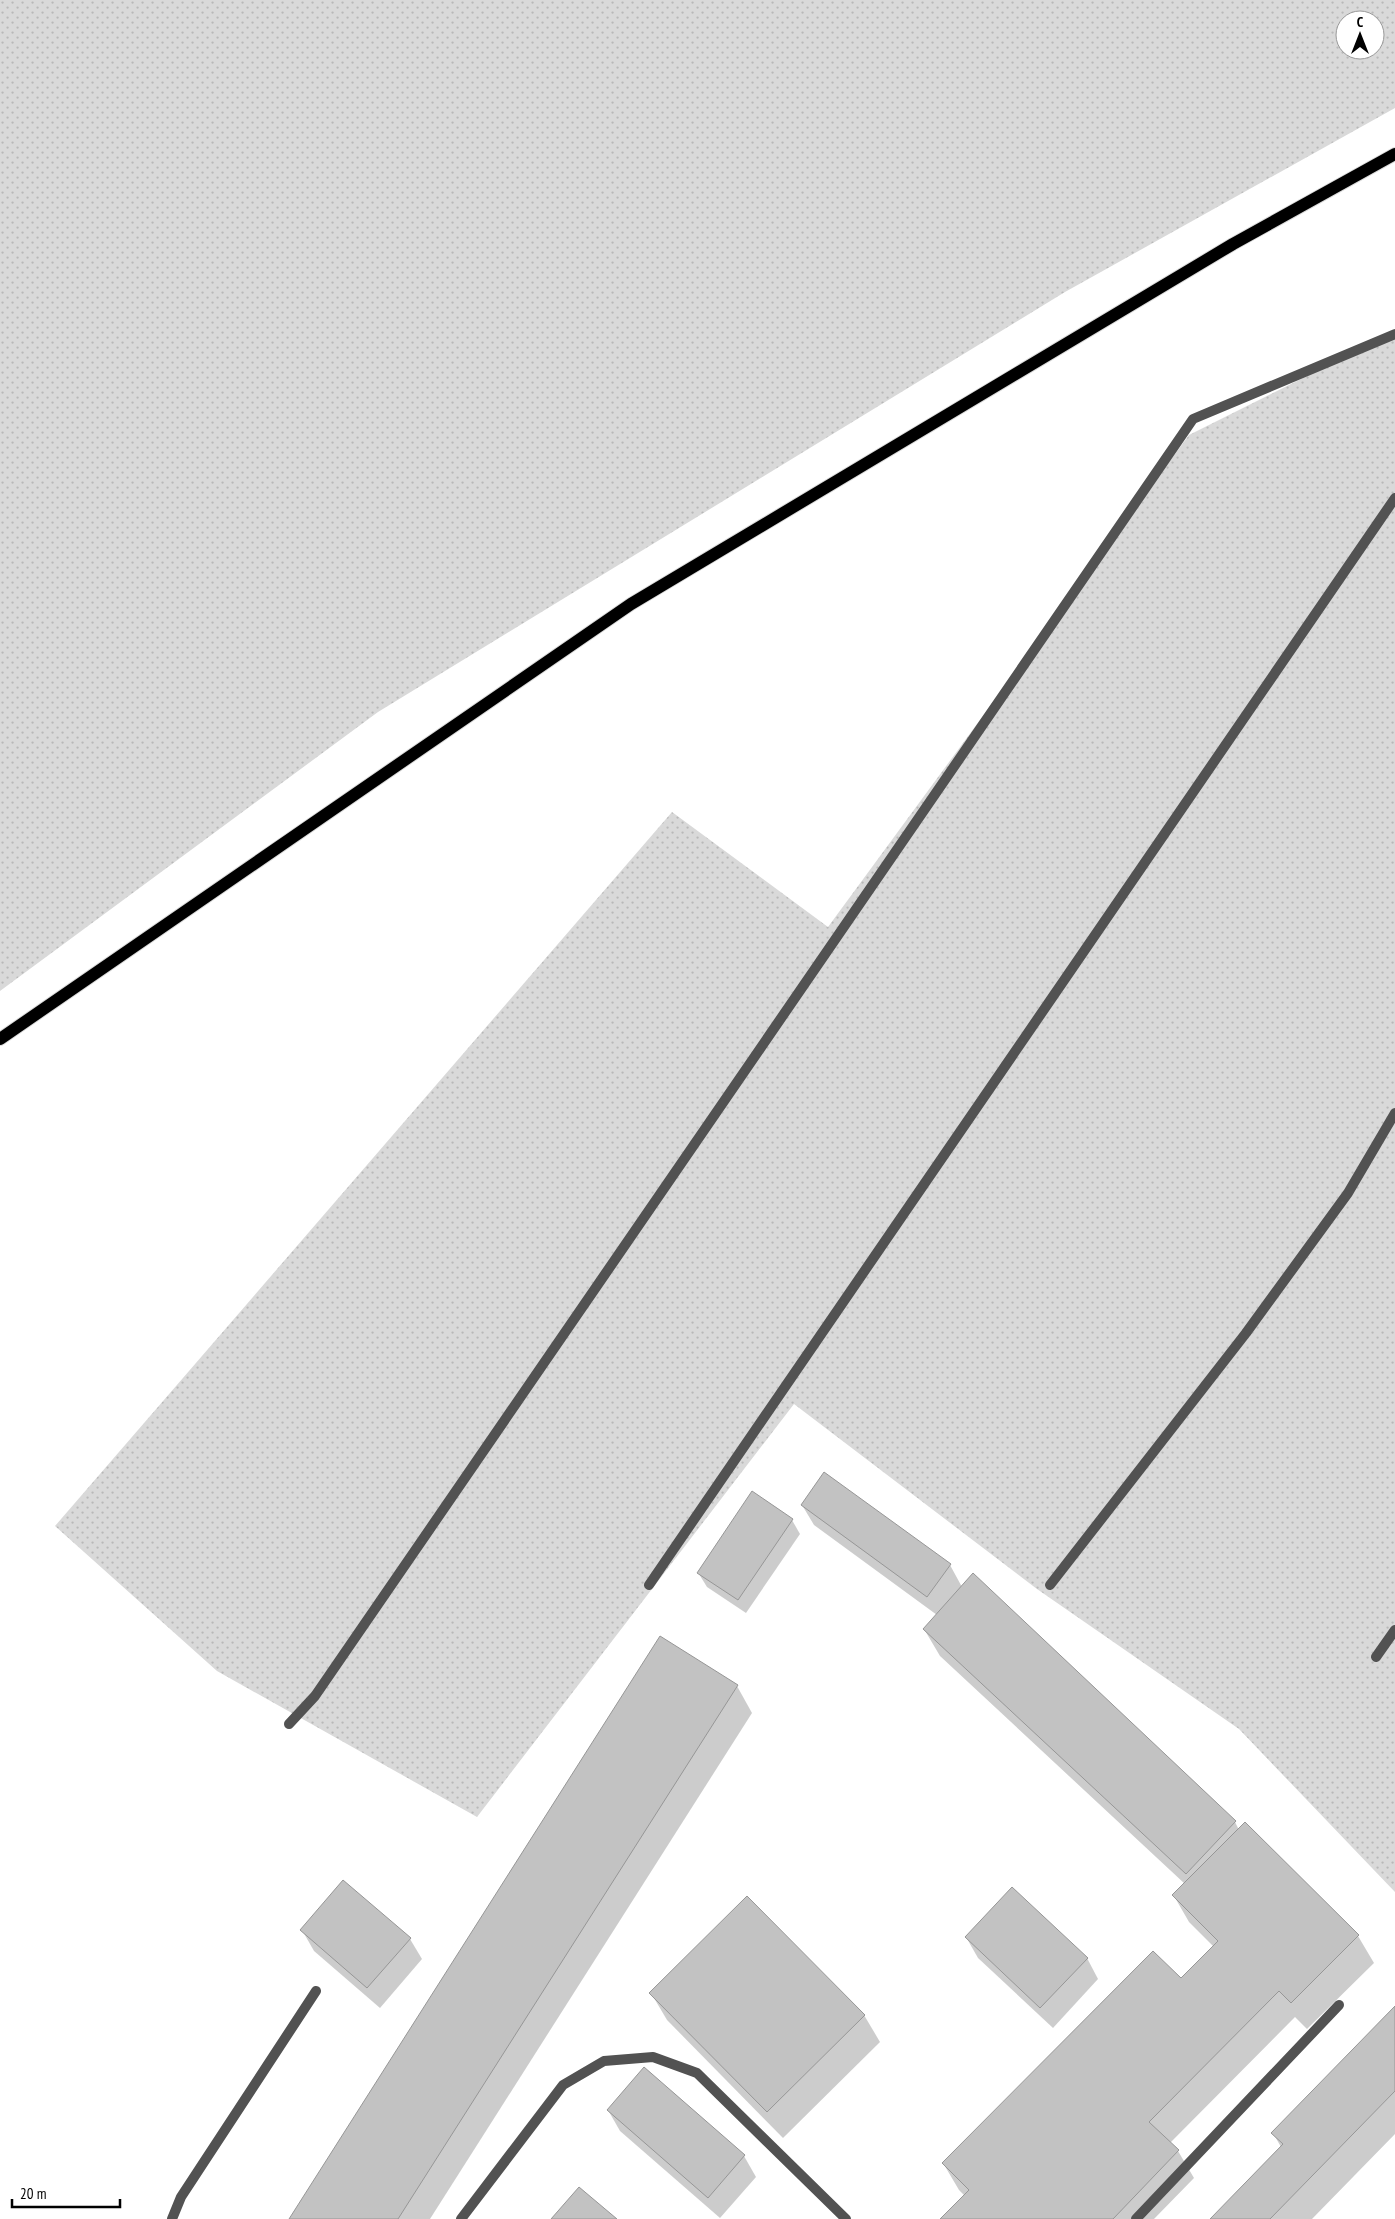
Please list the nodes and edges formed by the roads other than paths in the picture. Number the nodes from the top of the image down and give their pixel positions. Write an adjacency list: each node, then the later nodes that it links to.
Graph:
1 (1395, 154): 4 (main road)
2 (1395, 334): 10 (lane)
3 (1395, 498): 6 (lane)
4 (0, 1039)
5 (1395, 1113): 7 (lane)
6 (649, 1585)
7 (1050, 1585)
8 (1395, 1630): 9 (lane)
9 (1376, 1657)
10 (289, 1724)
11 (316, 1991): 13 (lane)
12 (1339, 2005): 16 (lane)
13 (172, 2219)
14 (461, 2219): 15 (lane)
15 (846, 2219)
16 (1136, 2219)

